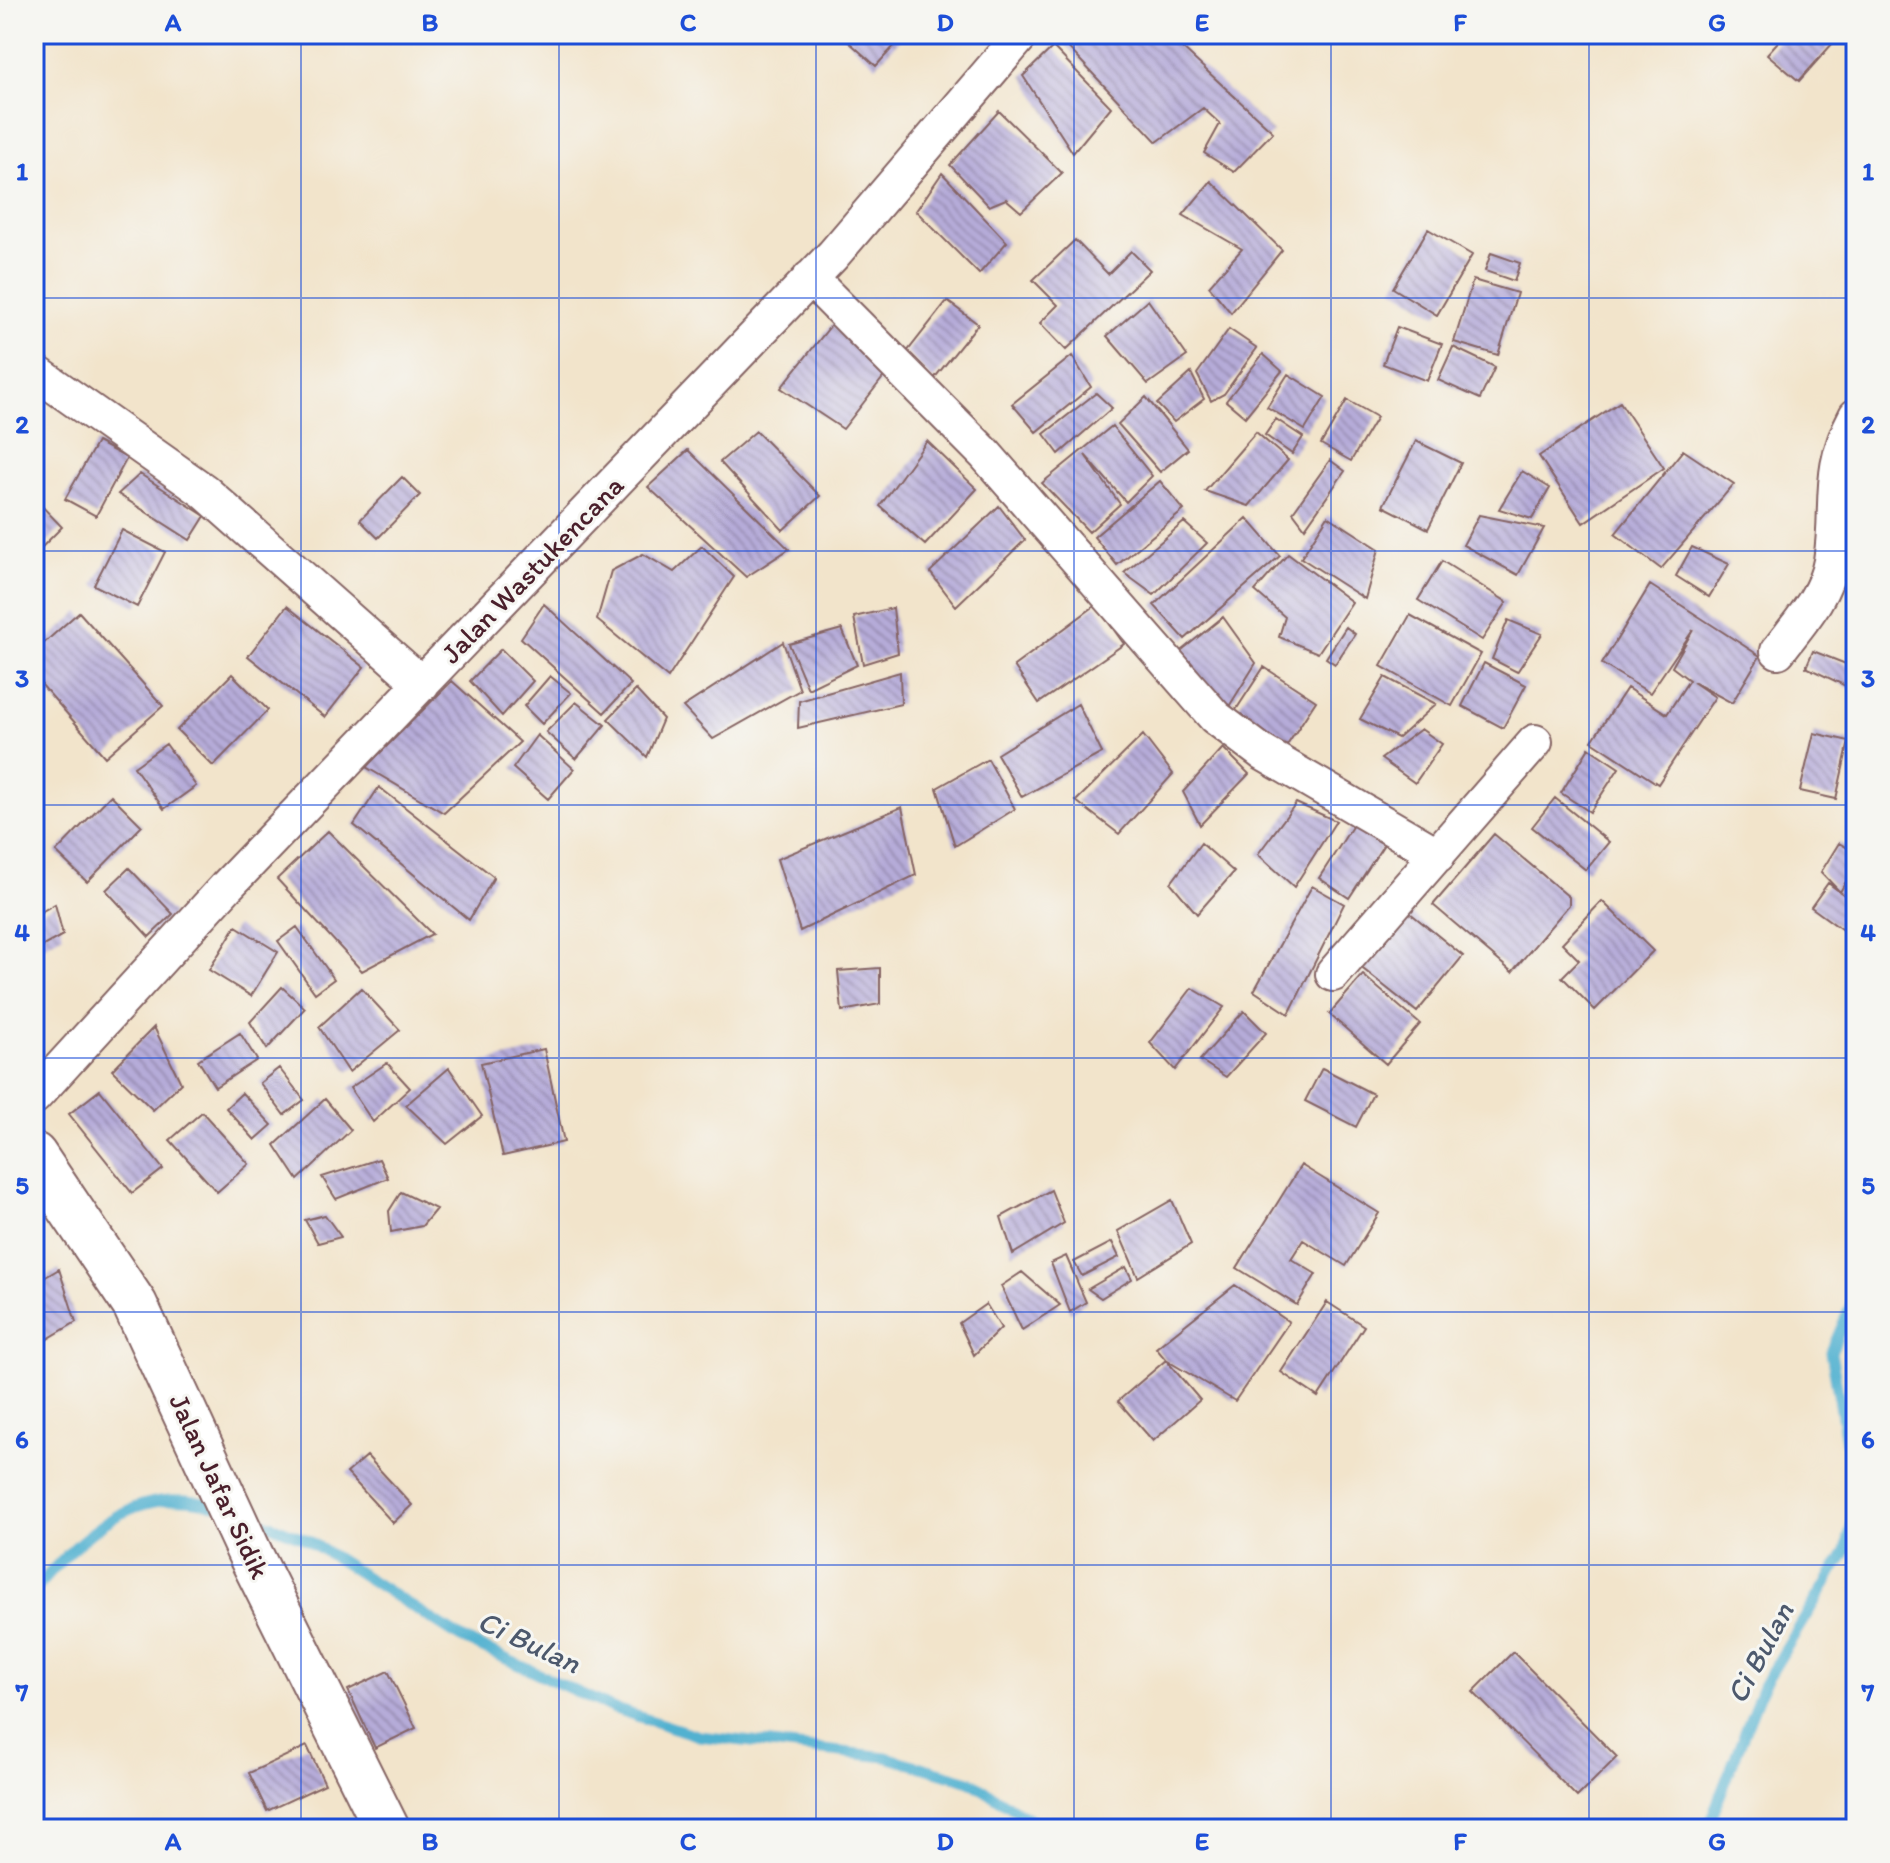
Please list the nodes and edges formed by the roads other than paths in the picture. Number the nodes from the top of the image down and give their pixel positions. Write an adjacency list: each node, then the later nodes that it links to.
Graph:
1 (1015, 36): 2 (street, Jalan Wastukencana)
2 (810, 278): 6 (street, Jalan Wastukencana); 8 (street)
3 (34, 371): 6 (street)
4 (1856, 416): 5 (street)
5 (1778, 651)
6 (422, 684): 10 (street, Jalan Wastukencana)
7 (1535, 742): 8 (street)
8 (1438, 855): 9 (street)
9 (1333, 974)
10 (34, 1097)
11 (34, 1155): 12 (street, Jalan Jafar Sidik)
12 (387, 1829)

